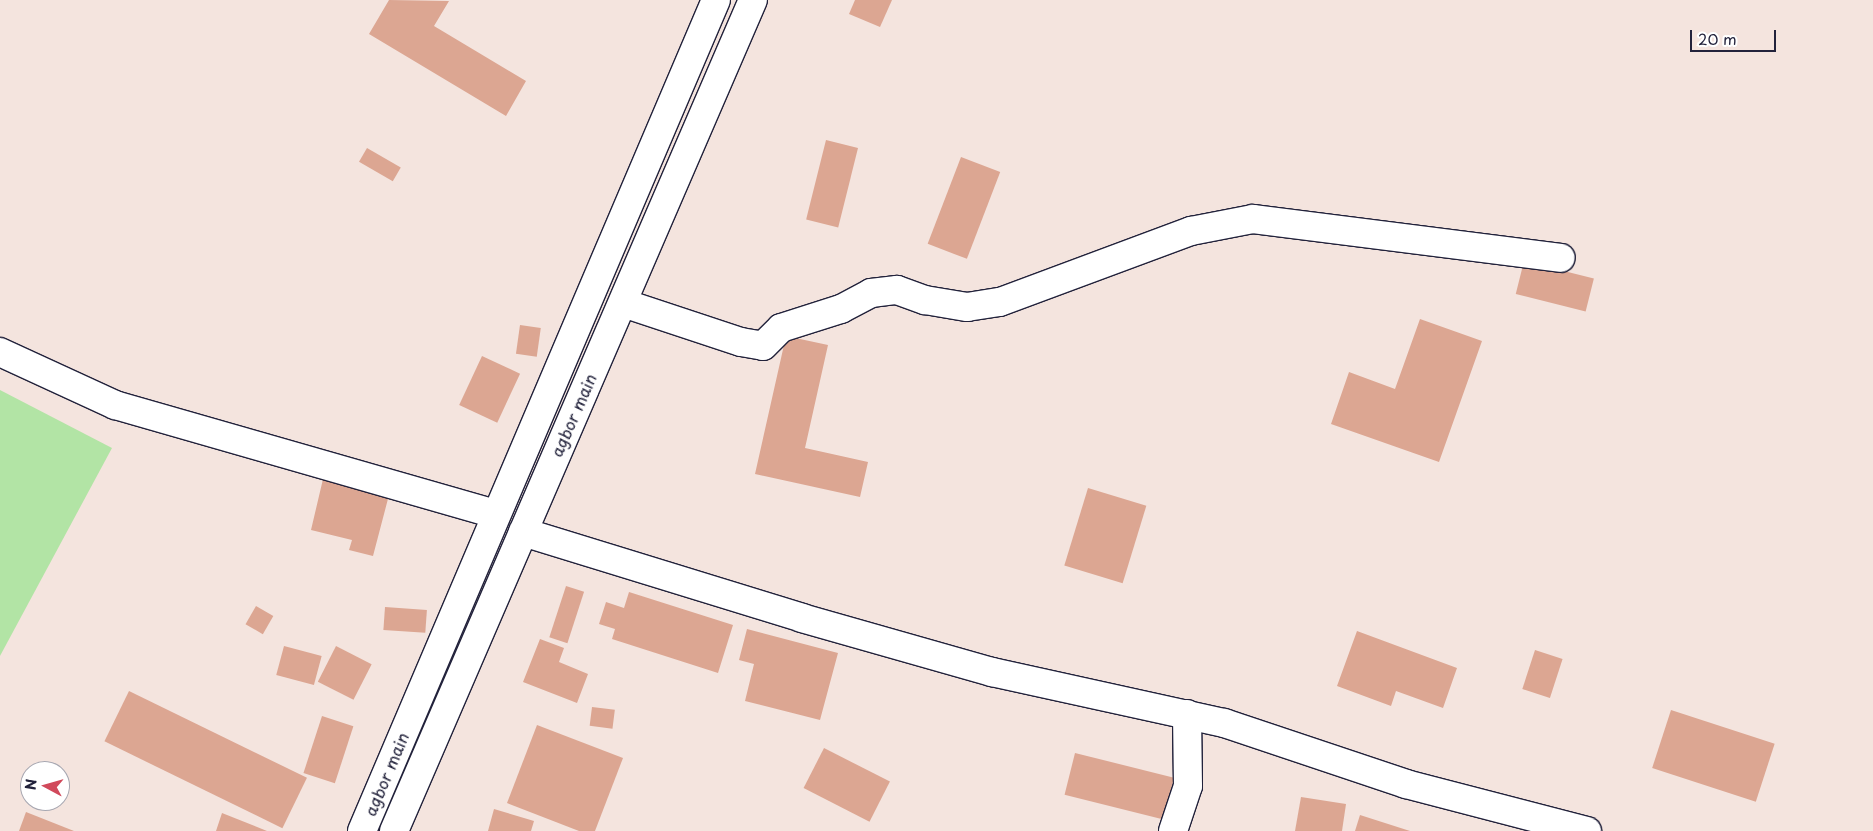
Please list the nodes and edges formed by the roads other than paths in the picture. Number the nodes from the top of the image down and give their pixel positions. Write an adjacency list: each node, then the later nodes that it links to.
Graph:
1 (716, 0): 6 (street, agbor main)
2 (754, 0): 4 (street, agbor main)
3 (1561, 258): 4 (street)
4 (623, 303): 7 (street, agbor main)
5 (0, 352): 6 (street)
6 (496, 514): 9 (street, agbor main)
7 (523, 532): 8 (street); 10 (street, agbor main)
8 (1187, 714): 11 (street); 12 (street)
9 (362, 831)
10 (394, 831)
11 (1174, 831)
12 (1587, 831)

